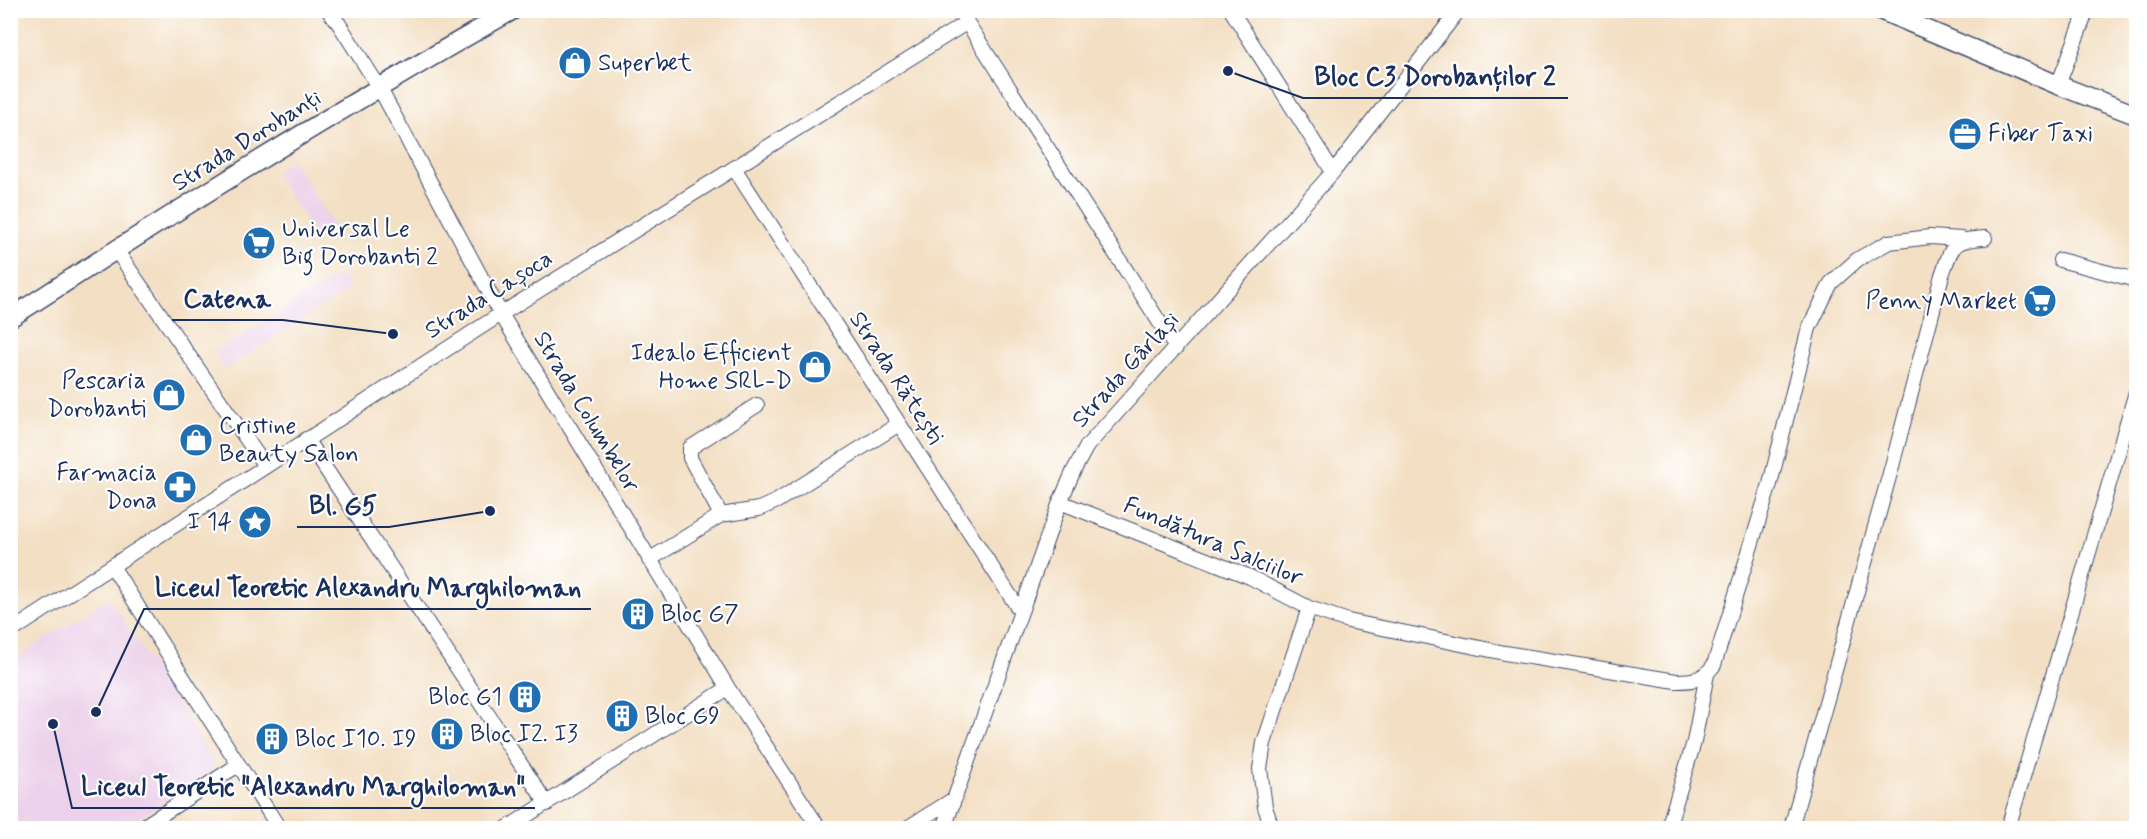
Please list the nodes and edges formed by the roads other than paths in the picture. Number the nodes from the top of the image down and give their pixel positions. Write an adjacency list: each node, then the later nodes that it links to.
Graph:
1 (328, 10): 9 (street, Strada Columbelor)
2 (513, 10): 9 (main road, Strada Dorobanți)
3 (1231, 10): 12 (street)
4 (1459, 10): 12 (street, Strada Gârlași)
5 (1880, 10): 8 (main road)
6 (2087, 10): 8 (street)
7 (963, 17): 11 (street, Strada Cașoca); 20 (street)
8 (2058, 85): 10 (main road)
9 (379, 87): 15 (main road, Strada Dorobanți); 18 (street, Strada Columbelor)
10 (2136, 115)
11 (734, 168): 18 (street, Strada Cașoca); 23 (street, Strada Rătești)
12 (1333, 172): 20 (street, Strada Gârlași)
13 (1985, 238): 14 (street)
14 (1962, 240): 33 (street); 46 (street)
15 (116, 250): 19 (main road, Strada Dorobanți); 25 (street)
16 (2060, 260): 17 (street)
17 (2136, 280)
18 (501, 314): 24 (street, Strada Cașoca); 28 (street, Strada Columbelor)
19 (10, 318)
20 (1176, 348): 26 (street, Strada Gârlași)
21 (2136, 392): 47 (street)
22 (757, 405): 27 (street)
23 (899, 424): 27 (street); 31 (street, Strada Rătești)
24 (306, 439): 25 (street, Strada Cașoca); 37 (street)
25 (265, 466): 29 (street, Strada Cașoca)
26 (1060, 502): 30 (street, Fundătura Salciilor); 31 (street, Strada Gârlași)
27 (721, 515): 28 (street)
28 (650, 560): 34 (street, Strada Columbelor)
29 (112, 566): 32 (street, Strada Cașoca); 35 (street)
30 (1309, 608): 33 (street, Fundătura Salciilor); 44 (street)
31 (1020, 611): 36 (street, Strada Gârlași)
32 (10, 632)
33 (1707, 674): 45 (street)
34 (728, 688): 37 (street); 41 (street, Strada Columbelor)
35 (238, 765): 38 (street); 39 (street)
36 (954, 799): 42 (street); 43 (street, Strada Gârlași)
37 (546, 804): 40 (street)
38 (141, 828)
39 (279, 828)
40 (507, 828)
41 (819, 828)
42 (907, 828)
43 (944, 828)
44 (1272, 828)
45 (1668, 828)
46 (1791, 828)
47 (2008, 828)

